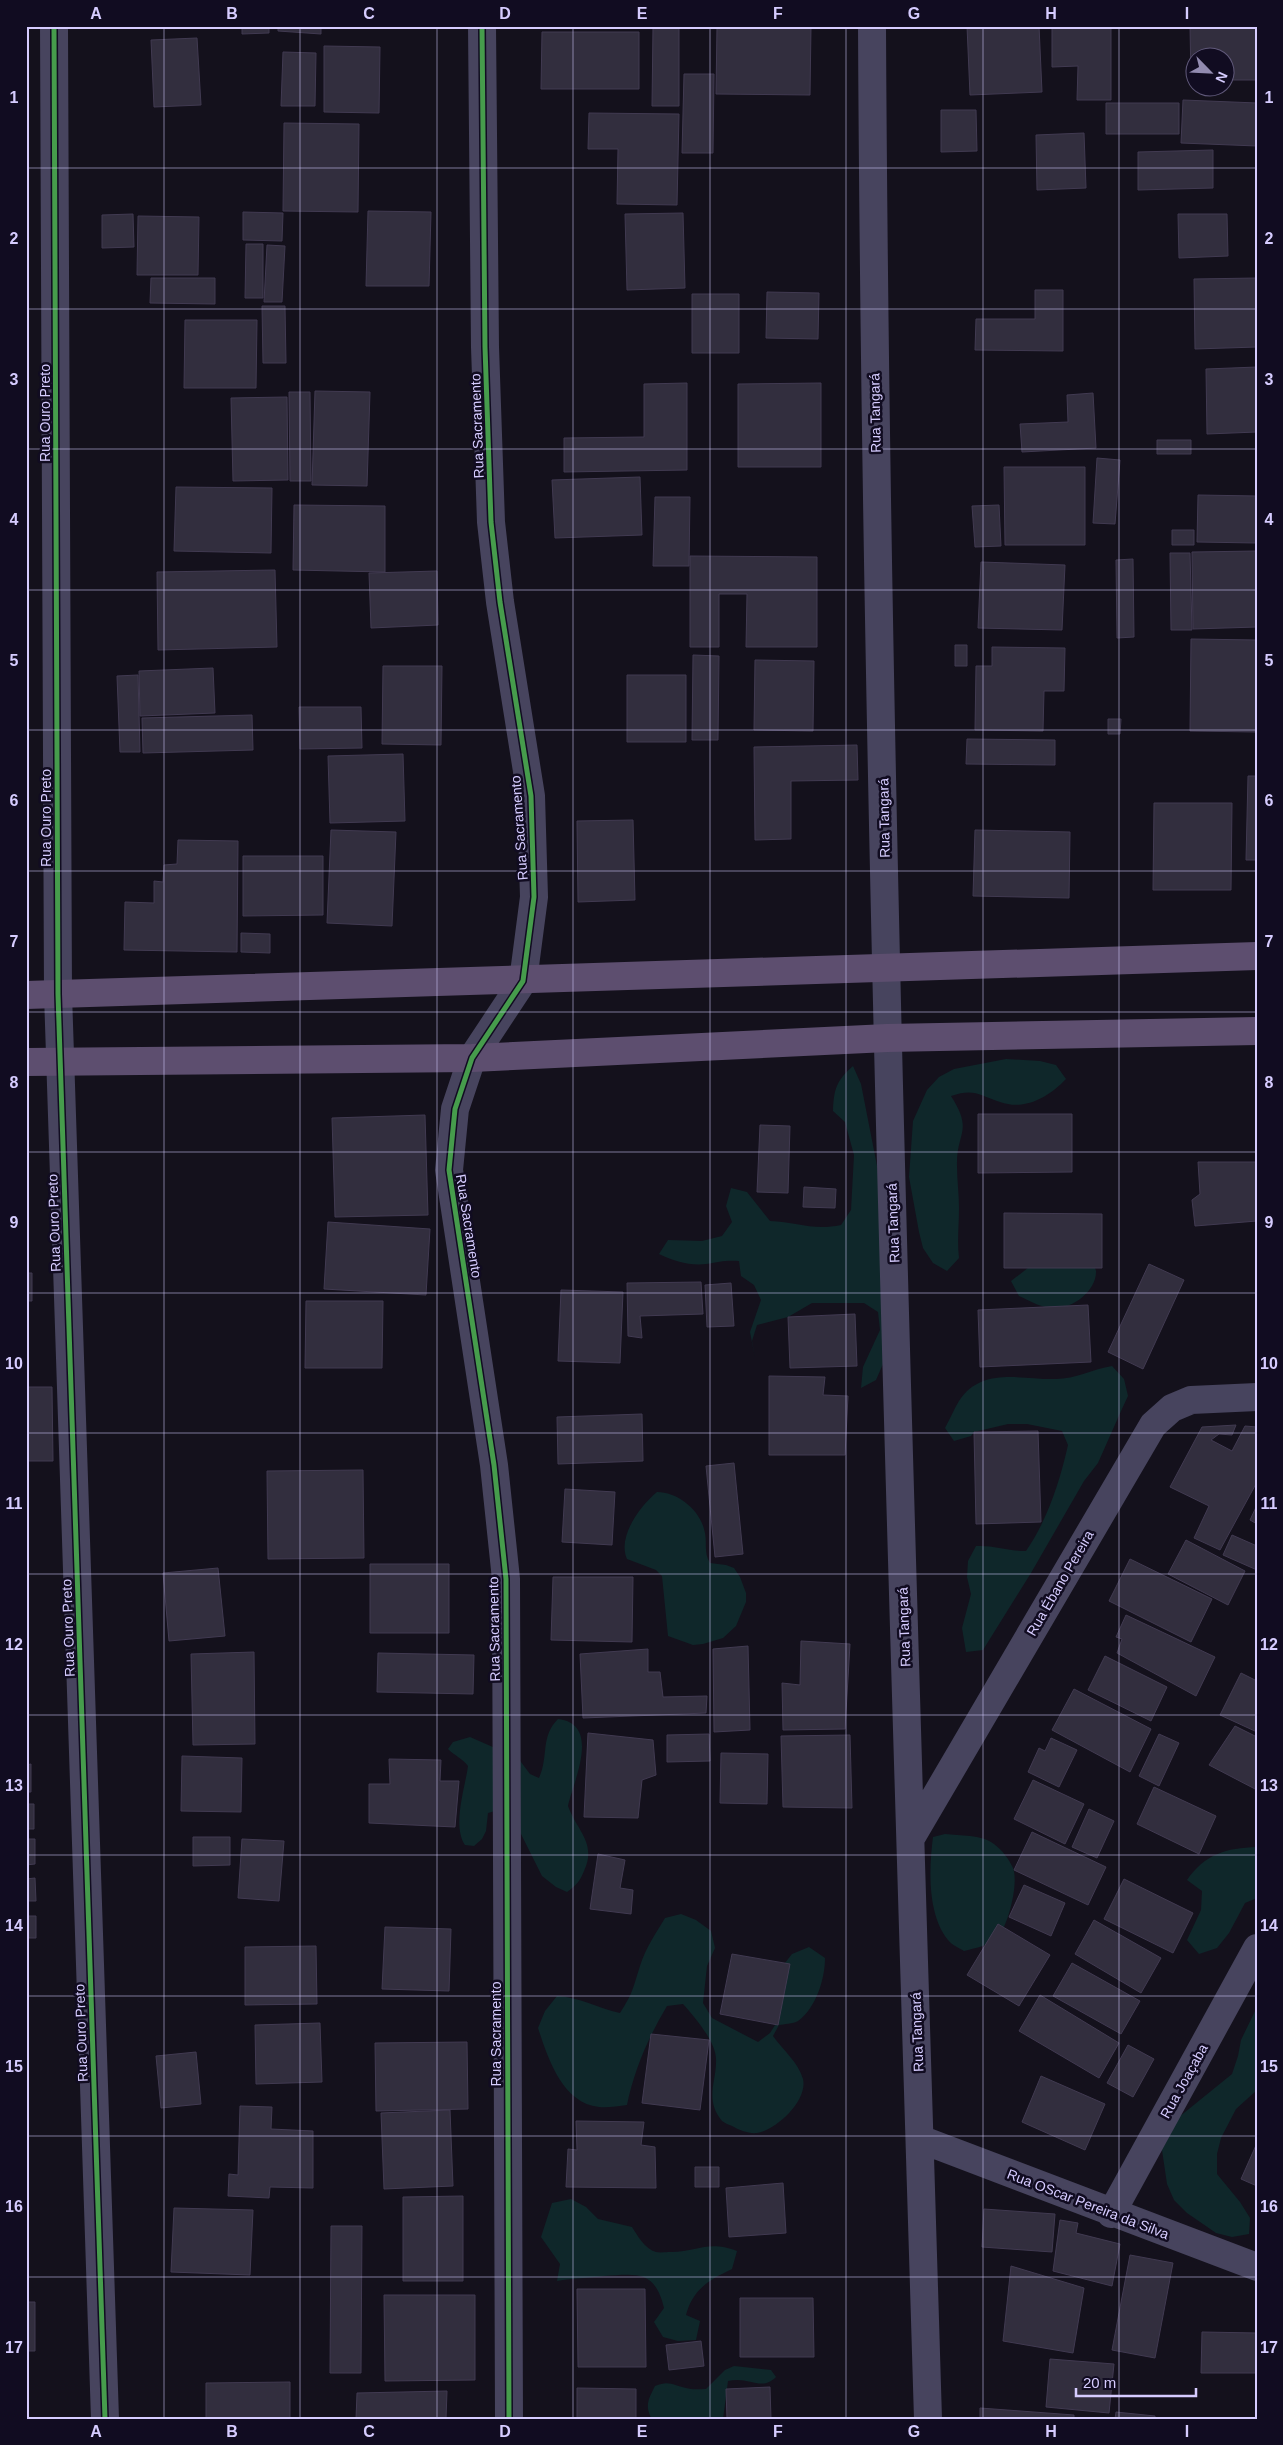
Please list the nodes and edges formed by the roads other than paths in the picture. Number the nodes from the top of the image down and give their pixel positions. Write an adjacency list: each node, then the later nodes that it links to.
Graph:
1 (54, 26): 7 (street, Rua Ouro Preto)
2 (482, 26): 6 (street, Rua Sacramento)
3 (872, 26): 5 (street, Rua Tangará)
4 (1257, 956): 5 (main road)
5 (887, 969): 6 (main road); 10 (street, Rua Tangará)
6 (523, 981): 7 (main road); 11 (street, Rua Sacramento)
7 (58, 994): 8 (main road); 12 (street, Rua Ouro Preto)
8 (26, 995)
9 (1257, 1031): 10 (main road)
10 (887, 1038): 11 (main road); 15 (street, Rua Tangará)
11 (472, 1058): 12 (main road); 21 (street, Rua Sacramento)
12 (60, 1061): 13 (main road); 20 (street, Rua Ouro Preto)
13 (26, 1062)
14 (1257, 1397): 15 (street, Rua Ébano Pereira)
15 (910, 1838): 17 (street, Rua Tangará)
16 (1257, 1948): 18 (street, Rua Joaçaba)
17 (920, 2139): 18 (street, Rua OScar Pereira da Silva); 22 (street, Rua Tangará)
18 (1111, 2214): 19 (street, Rua OScar Pereira da Silva)
19 (1257, 2267)
20 (105, 2419)
21 (509, 2419)
22 (928, 2419)

